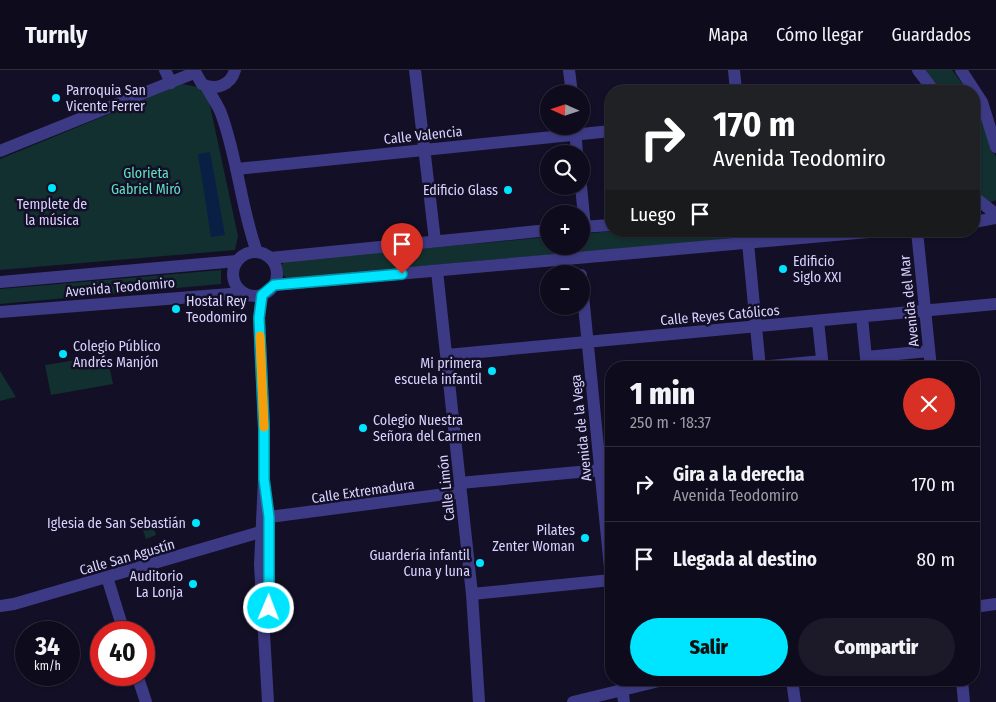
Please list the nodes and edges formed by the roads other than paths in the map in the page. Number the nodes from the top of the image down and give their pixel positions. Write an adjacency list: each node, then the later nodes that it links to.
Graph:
1 (165, 70): 9 (street)
2 (235, 70): 15 (street)
3 (415, 70): 22 (street)
4 (569, 70): 10 (street)
5 (734, 70): 11 (street)
6 (918, 70): 12 (street)
7 (960, 70): 13 (street)
8 (194, 72): 9 (street); 14 (street)
9 (171, 83): 23 (street)
10 (571, 85)
11 (735, 85)
12 (929, 85)
13 (969, 85)
14 (206, 86): 15 (street); 17 (street)
15 (221, 86): 17 (street)
16 (980, 106): 21 (street)
17 (222, 114): 24 (street)
18 (590, 130): 19 (street, Calle Valencia)
19 (605, 131)
20 (540, 135): 22 (street, Calle Valencia)
21 (996, 148)
22 (425, 150): 24 (street, Calle Valencia); 35 (street)
23 (0, 151)
24 (237, 169): 30 (street)
25 (980, 201): 26 (street)
26 (992, 209)
27 (996, 218): 28 (street)
28 (980, 221)
29 (605, 225): 31 (street)
30 (248, 226): 37 (street); 38 (street)
31 (590, 226)
32 (540, 231): 35 (street)
33 (814, 237): 36 (street)
34 (918, 237): 47 (street, Avenida del Mar)
35 (435, 242): 39 (street)
36 (748, 243): 40 (street); 52 (street)
37 (258, 252): 38 (street); 39 (street)
38 (240, 258): 43 (street, Avenida Teodomiro); 45 (street)
39 (270, 258): 44 (street)
40 (580, 258): 41 (street, Avenida de la Vega); 42 (street)
41 (580, 265)
42 (437, 271): 44 (street); 55 (street, Calle Limón)
43 (0, 282)
44 (274, 285): 45 (street)
45 (252, 294): 48 (street, Avenida Teodomiro); 63 (street)
46 (996, 304): 47 (street, Calle Reyes Católicos)
47 (925, 311): 50 (street, Calle Reyes Católicos); 54 (street, Avenida del Mar)
48 (0, 312)
49 (585, 315): 53 (street, Avenida de la Vega)
50 (862, 317): 51 (street, Calle Reyes Católicos); 58 (street)
51 (818, 321): 52 (street, Calle Reyes Católicos); 57 (street)
52 (756, 327): 53 (street, Calle Reyes Católicos); 56 (street)
53 (588, 342): 55 (street, Calle Reyes Católicos); 61 (street, Avenida de la Vega)
54 (929, 352): 59 (street); 60 (street, Avenida del Mar)
55 (447, 355): 64 (street, Calle Limón)
56 (759, 361)
57 (822, 361)
58 (866, 361)
59 (872, 361)
60 (930, 361)
61 (605, 463)
62 (605, 470): 64 (street, Calle Extremadura)
63 (264, 479): 65 (street); 66 (street)
64 (461, 488): 65 (street, Calle Extremadura); 69 (street, Calle Limón)
65 (269, 517): 74 (street)
66 (260, 532): 67 (street, Calle San Agustín); 74 (street)
67 (107, 577): 71 (street, Calle San Agustín); 73 (street)
68 (605, 580): 69 (street)
69 (472, 594): 82 (street, Calle Limón)
70 (996, 604): 72 (street)
71 (0, 606)
72 (980, 606)
73 (121, 621)
74 (265, 643): 81 (street)
75 (141, 686): 80 (street)
76 (640, 686): 79 (street)
77 (793, 686): 84 (street)
78 (963, 686): 85 (street)
79 (622, 691): 83 (street)
80 (146, 702)
81 (268, 702)
82 (479, 702)
83 (574, 702)
84 (795, 702)
85 (964, 702)

